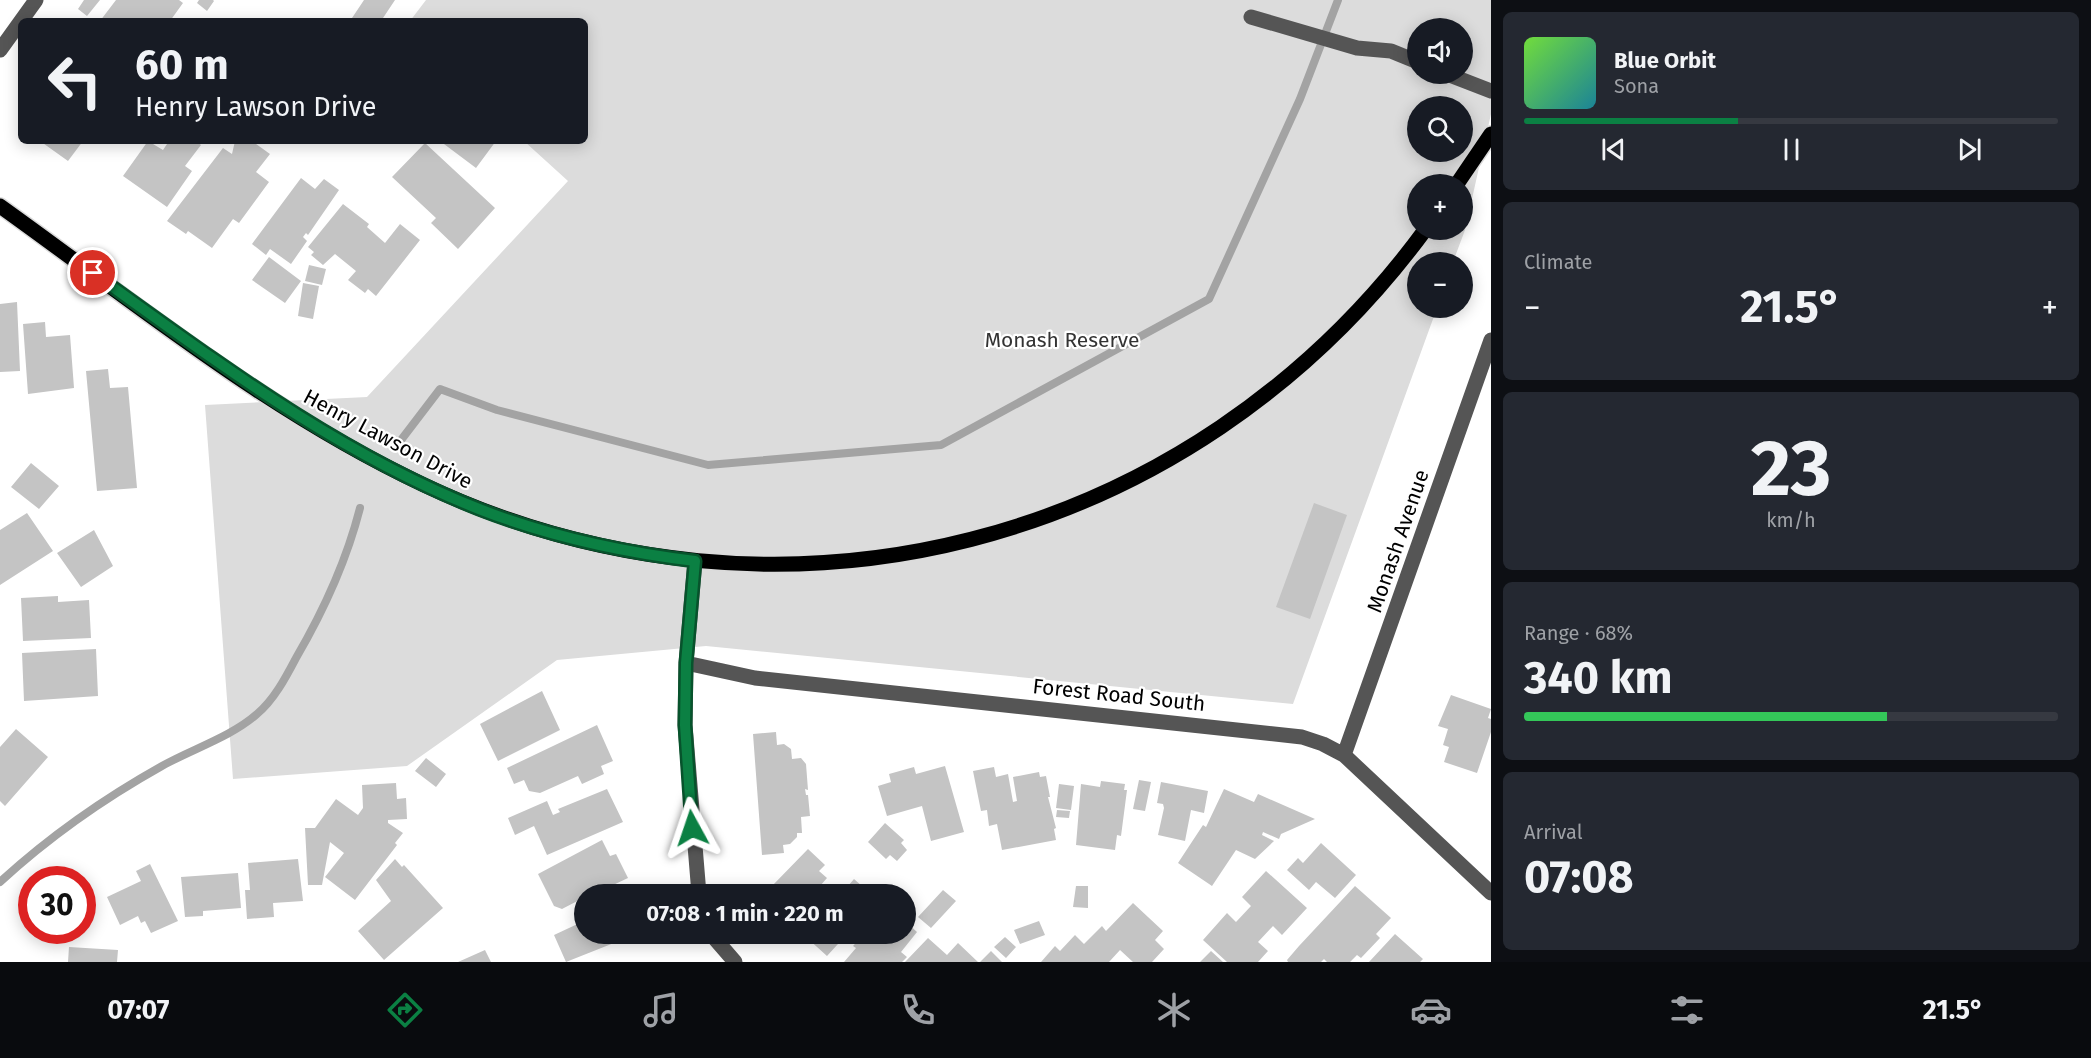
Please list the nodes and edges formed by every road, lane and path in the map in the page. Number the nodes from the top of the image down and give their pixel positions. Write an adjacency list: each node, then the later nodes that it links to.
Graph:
1 (36, 0): 3 (street)
2 (1251, 17): 6 (street)
3 (23, 18)
4 (18, 25): 5 (street)
5 (0, 50)
6 (1407, 58)
7 (1473, 84): 8 (street)
8 (1491, 91)
9 (1491, 134): 10 (main road)
10 (1464, 174)
11 (0, 206): 14 (main road, Henry Lawson Drive)
12 (1417, 240): 14 (main road, Henry Lawson Drive)
13 (1491, 340): 16 (street, Monash Avenue)
14 (695, 561): 15 (street)
15 (686, 663): 16 (street, Forest Road South); 17 (street)
16 (1344, 756): 18 (street, Forest Road South)
17 (698, 884)
18 (1491, 893)
19 (719, 944): 20 (street)
20 (735, 962)

